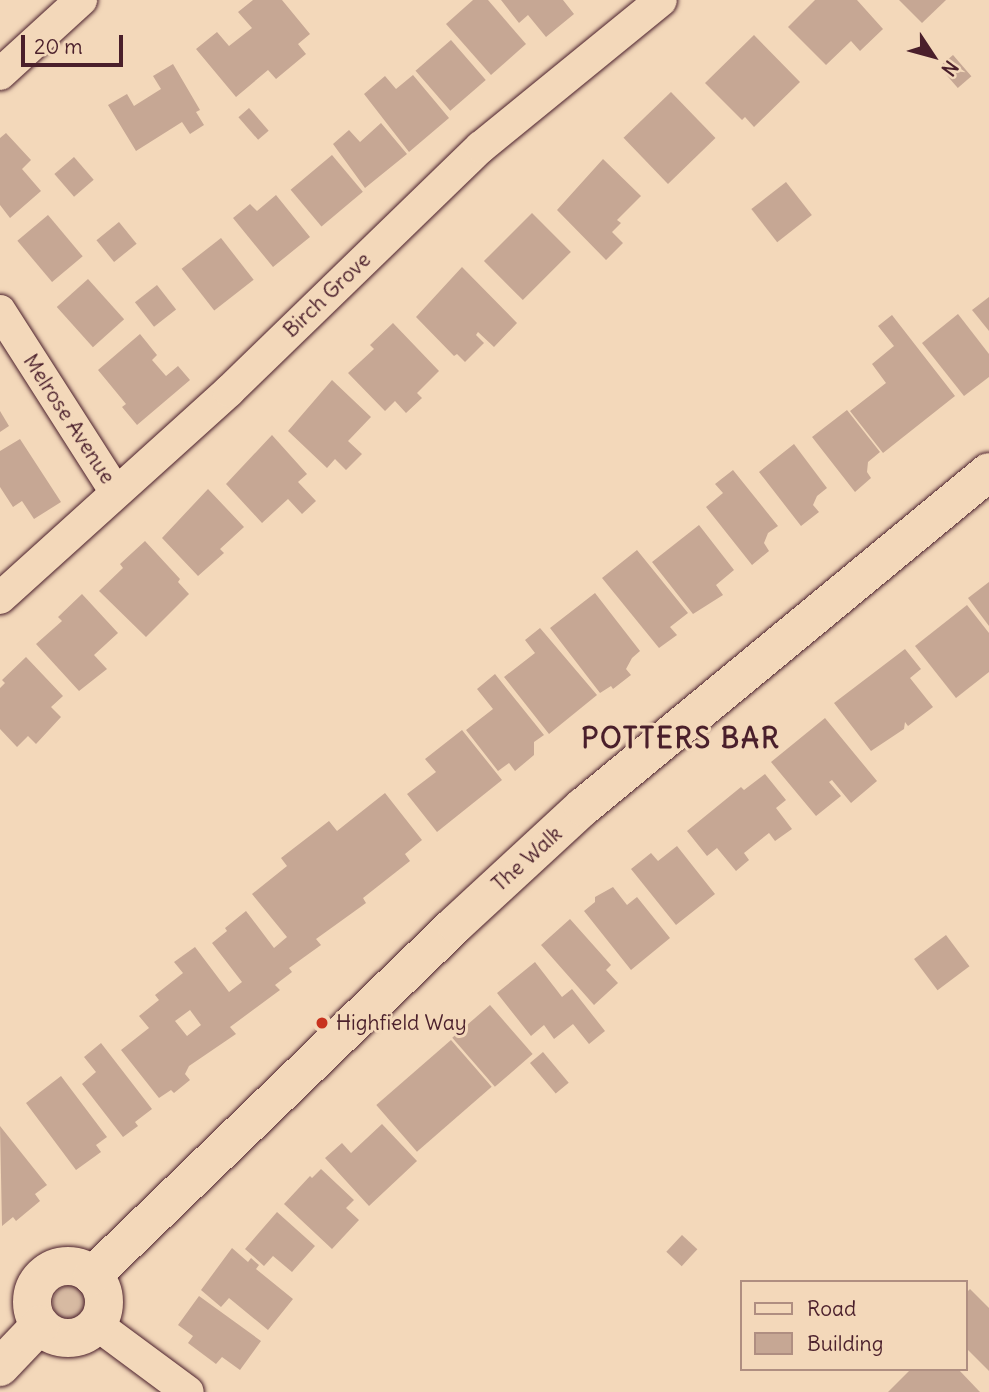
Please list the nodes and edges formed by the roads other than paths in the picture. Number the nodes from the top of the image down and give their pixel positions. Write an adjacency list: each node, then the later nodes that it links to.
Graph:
1 (81, 0): 3 (street)
2 (662, 0): 6 (street, Birch Grove)
3 (0, 74)
4 (0, 311): 6 (street, Melrose Avenue)
5 (989, 472): 8 (street, The Walk)
6 (116, 491): 7 (street, Birch Grove)
7 (0, 598)
8 (92, 1276): 9 (street); 10 (street)
9 (96, 1324): 10 (street); 12 (street)
10 (40, 1325): 11 (street)
11 (0, 1367)
12 (188, 1392)

